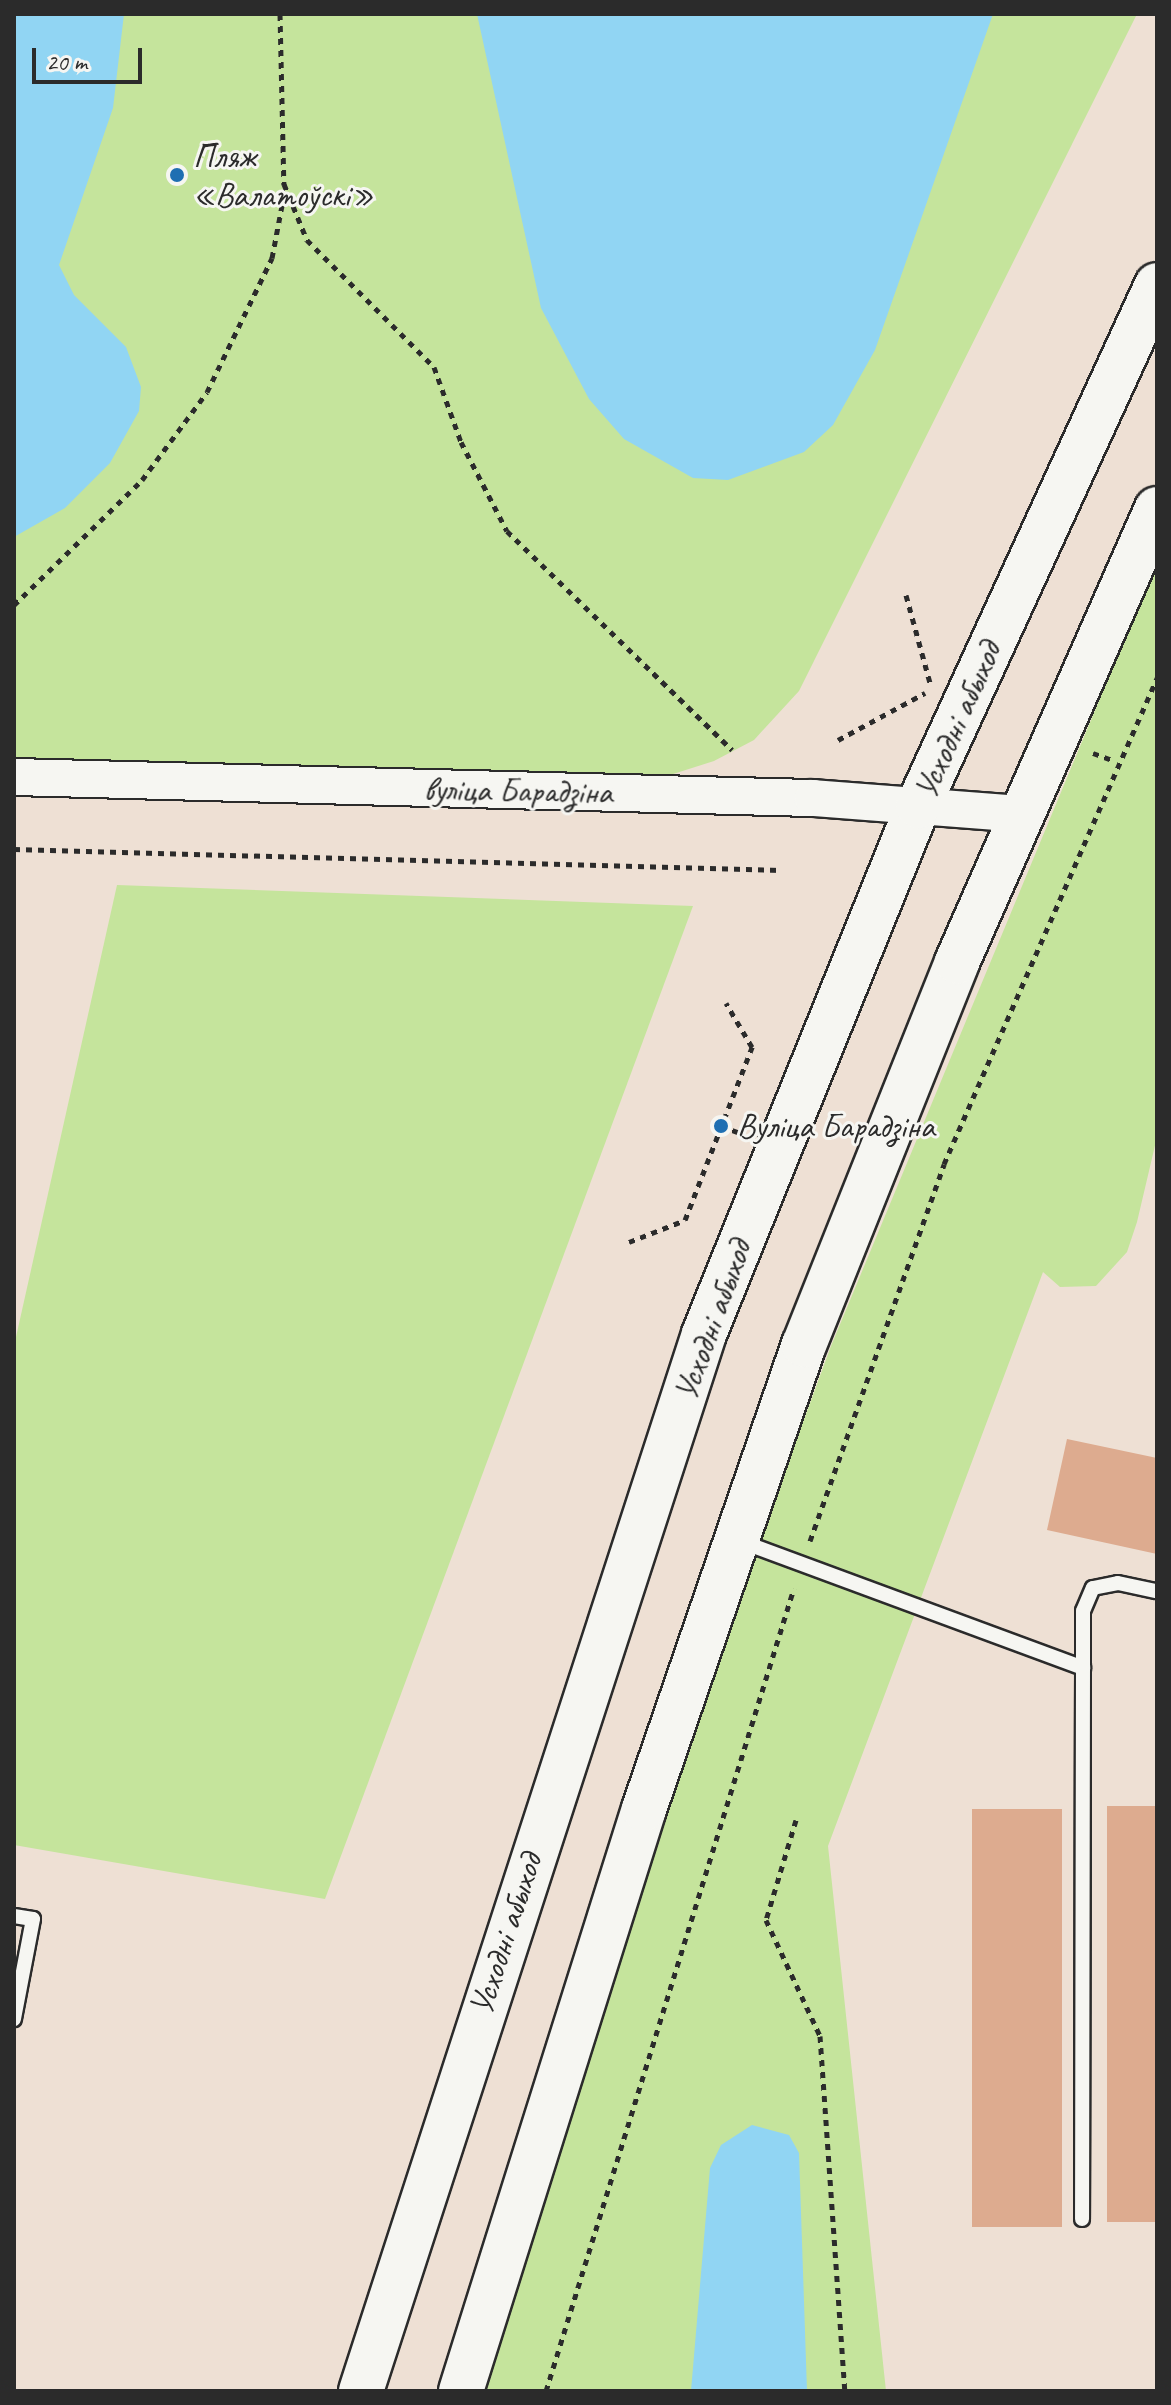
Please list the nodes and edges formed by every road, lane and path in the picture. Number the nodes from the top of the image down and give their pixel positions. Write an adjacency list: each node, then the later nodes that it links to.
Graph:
1 (280, 14): 2 (path)
2 (284, 184): 6 (path); 10 (path)
3 (1157, 285): 13 (main road, Усходні абыход)
4 (1157, 509): 14 (main road)
5 (906, 595): 8 (path)
6 (14, 605)
7 (1157, 678): 11 (path)
8 (838, 740)
9 (1083, 749): 11 (path)
10 (732, 750)
11 (1115, 761): 20 (path)
12 (14, 777): 13 (street, вуліца Барадзіна)
13 (918, 806): 14 (street, вуліца Барадзіна); 27 (main road, Усходні абыход)
14 (1021, 814): 19 (main road)
15 (14, 849): 16 (path)
16 (782, 870)
17 (726, 1003): 18 (path)
18 (629, 1242)
19 (736, 1540): 20 (lane); 28 (main road)
20 (802, 1564): 22 (lane); 29 (path)
21 (1157, 1591): 22 (lane)
22 (1083, 1668): 26 (lane)
23 (796, 1820): 30 (path)
24 (14, 1916): 25 (lane)
25 (14, 2019)
26 (1082, 2219)
27 (361, 2391)
28 (461, 2391)
29 (546, 2391)
30 (845, 2391)

